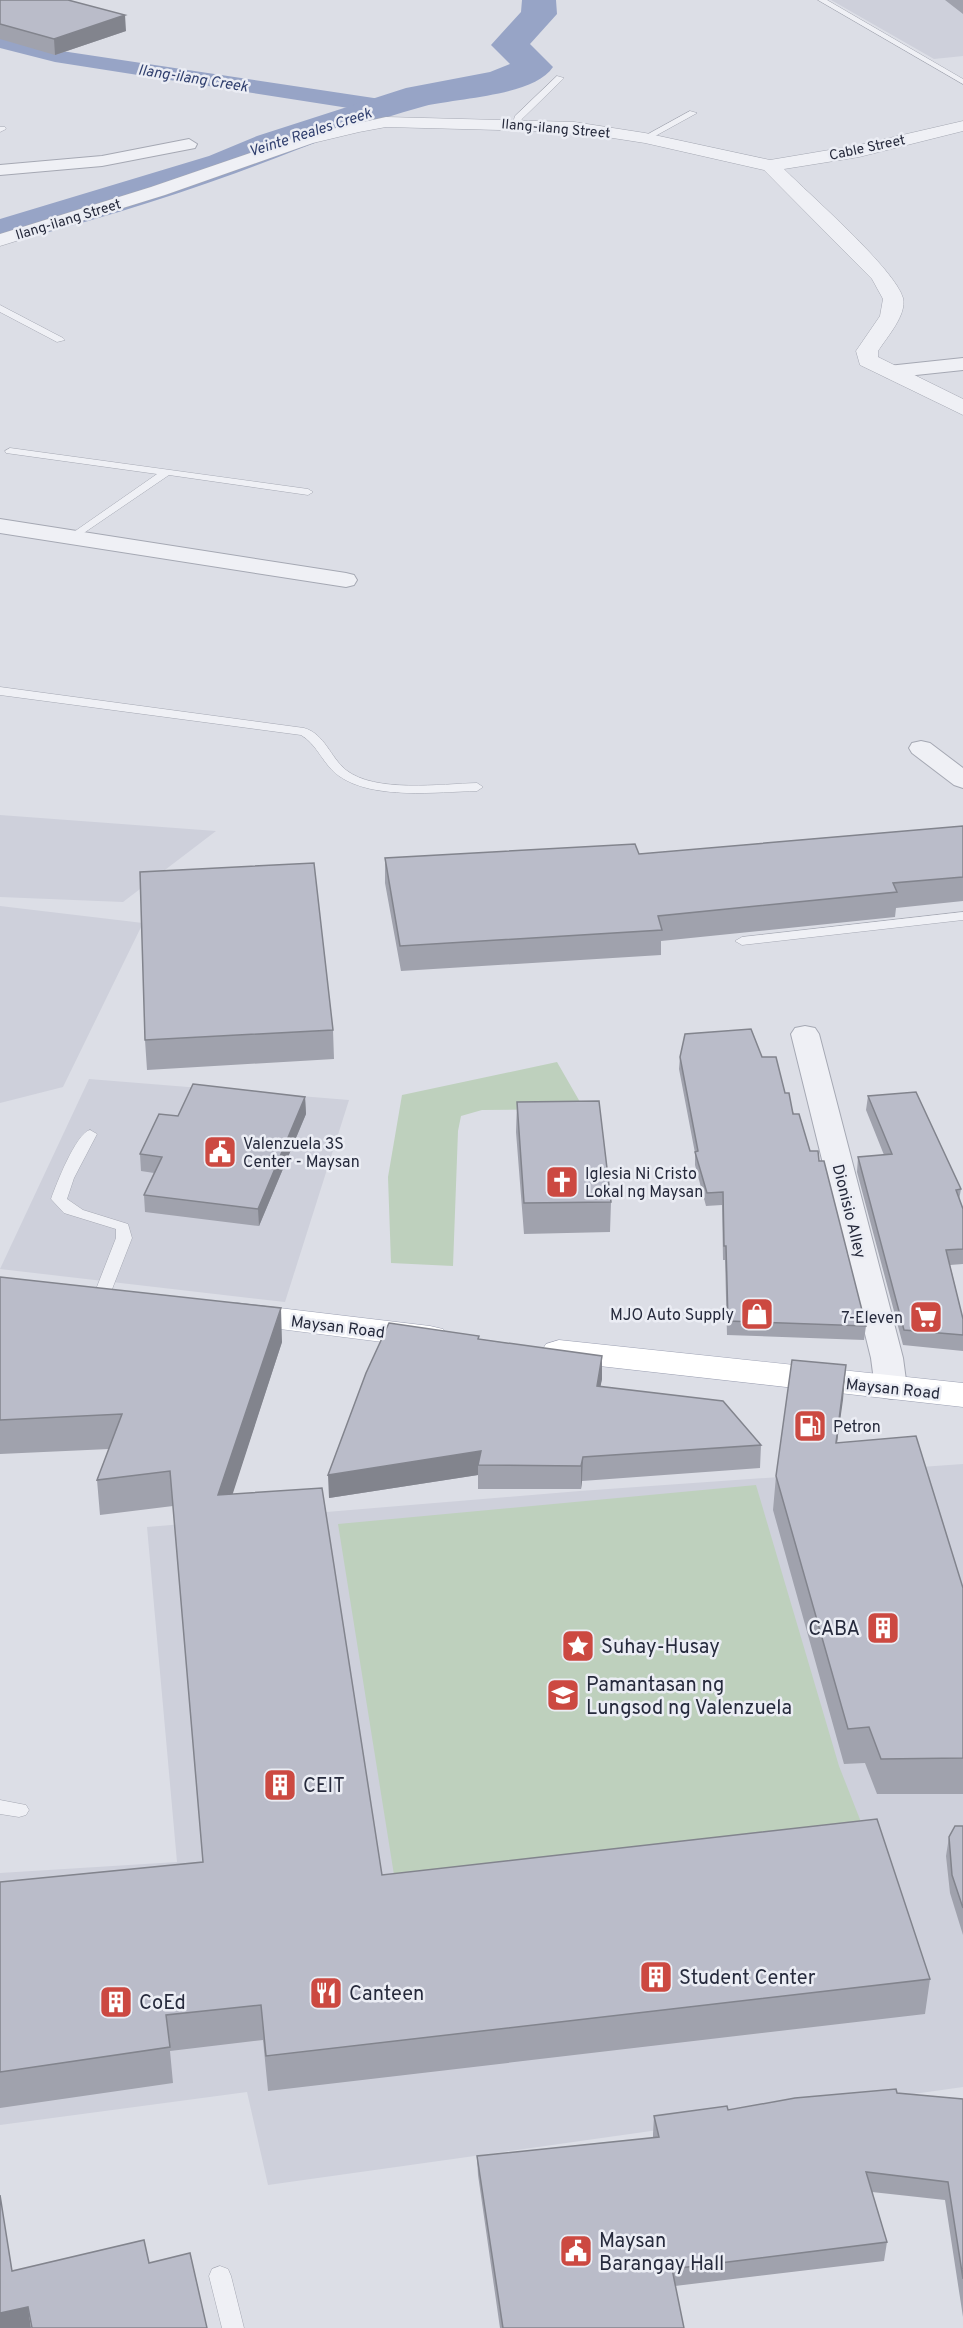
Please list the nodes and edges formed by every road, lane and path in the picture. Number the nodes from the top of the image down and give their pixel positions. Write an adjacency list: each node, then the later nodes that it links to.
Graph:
1 (822, 0): 3 (lane)
2 (560, 78): 5 (lane)
3 (963, 82)
4 (693, 113): 7 (lane)
5 (515, 124): 7 (street, Ilang-ilang Street); 11 (street, Ilang-ilang Street)
6 (963, 126): 9 (street, Cable Street)
7 (645, 138): 9 (street, Ilang-ilang Street)
8 (189, 144): 10 (street)
9 (770, 166): 15 (street)
10 (0, 170)
11 (0, 240)
12 (0, 308): 13 (lane)
13 (60, 340)
14 (963, 364): 15 (street)
15 (888, 372): 16 (street)
16 (963, 408)
17 (10, 451): 18 (lane)
18 (167, 472): 19 (lane); 21 (lane)
19 (308, 492)
20 (0, 526): 21 (street)
21 (72, 538): 22 (street)
22 (346, 580)
23 (0, 692): 26 (lane)
24 (921, 748): 25 (street)
25 (963, 780)
26 (477, 787)
27 (963, 916): 28 (lane)
28 (742, 941)
29 (805, 1034): 35 (street, Dionisio Alley)
30 (90, 1134): 31 (lane)
31 (100, 1297)
32 (200, 1309): 33 (main road, Maysan Road)
33 (460, 1341)
34 (529, 1349): 35 (main road, Maysan Road)
35 (891, 1388): 36 (main road, Maysan Road)
36 (963, 1395)
37 (220, 2276): 38 (lane)
38 (233, 2328)

